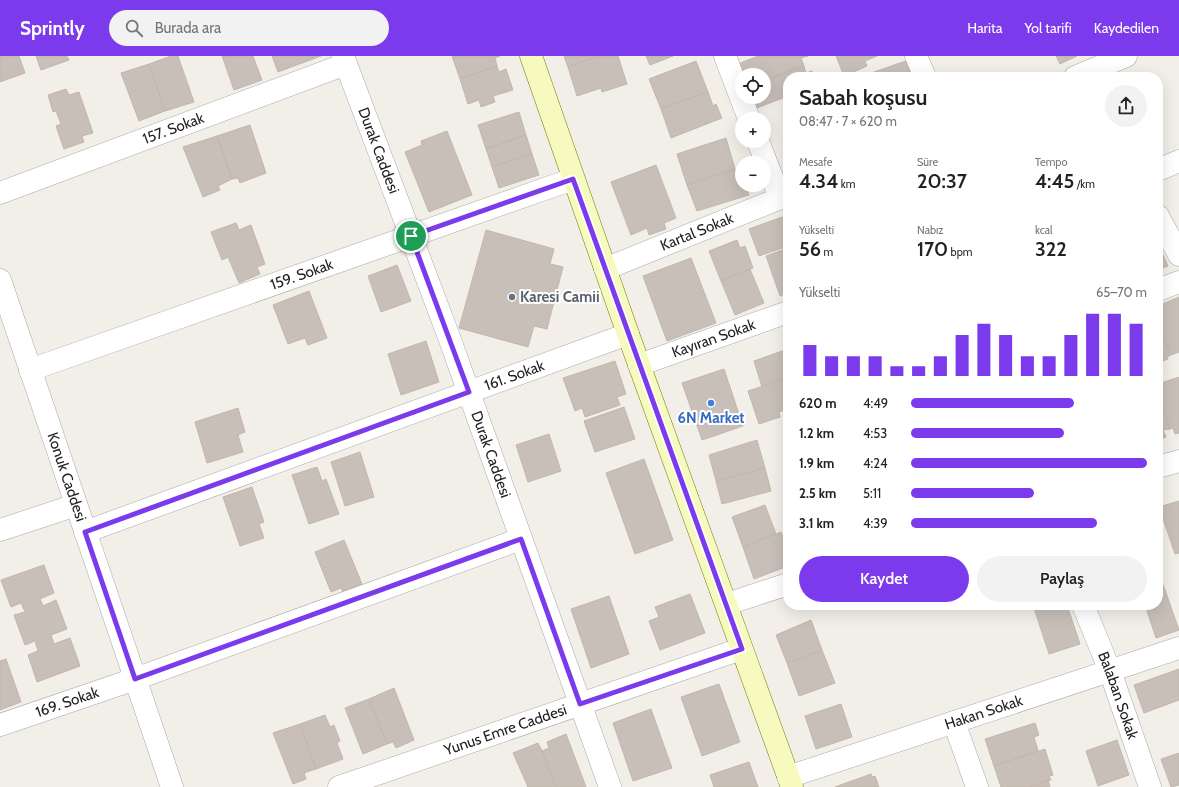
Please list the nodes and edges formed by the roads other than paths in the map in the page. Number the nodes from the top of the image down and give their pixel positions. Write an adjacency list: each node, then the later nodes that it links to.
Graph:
1 (531, 56): 12 (main road)
2 (725, 56): 8 (street)
3 (916, 56): 6 (street)
4 (1126, 56): 7 (street)
5 (344, 60): 13 (street, 157. Sokak); 17 (street, Durak Caddesi)
6 (923, 72)
7 (1087, 72)
8 (747, 112)
9 (761, 148): 14 (street)
10 (1179, 161): 11 (street)
11 (1163, 168)
12 (573, 179): 17 (street, 159. Sokak); 19 (main road)
13 (0, 193)
14 (783, 194)
15 (783, 196): 19 (street, Kartal Sokak)
16 (1163, 225): 18 (street)
17 (411, 236): 26 (street, 159. Sokak); 27 (street, Durak Caddesi)
18 (1179, 255)
19 (605, 269): 24 (main road)
20 (0, 280): 26 (street, Konuk Caddesi)
21 (1179, 282): 22 (street)
22 (1163, 288)
23 (783, 314): 25 (street, Kayıran Sokak)
24 (628, 334): 25 (main road); 27 (street, 161. Sokak)
25 (639, 365): 35 (main road)
26 (30, 370): 30 (street, Konuk Caddesi)
27 (469, 392): 32 (street, 161. Sokak); 33 (street, Durak Caddesi)
28 (1179, 461): 29 (street)
29 (1163, 466)
30 (76, 505): 31 (street); 32 (street, Konuk Caddesi)
31 (0, 530)
32 (85, 532): 40 (street, Konuk Caddesi)
33 (521, 539): 40 (street, 169. Sokak); 41 (street, Durak Caddesi)
34 (783, 586): 35 (street)
35 (726, 604): 38 (main road)
36 (1085, 610): 39 (street, Balaban Sokak)
37 (1179, 648): 39 (street, Hakan Sokak)
38 (742, 649): 41 (street, Yunus Emre Caddesi); 44 (main road)
39 (1110, 671): 42 (street, Hakan Sokak); 49 (street, Balaban Sokak)
40 (135, 679): 43 (street, 169. Sokak); 45 (street, Konuk Caddesi)
41 (580, 704): 46 (street, Yunus Emre Caddesi); 47 (street, Durak Caddesi)
42 (954, 722): 44 (street, Hakan Sokak); 48 (street)
43 (0, 725)
44 (790, 782)
45 (172, 787)
46 (338, 787)
47 (610, 787)
48 (977, 787)
49 (1150, 787)

